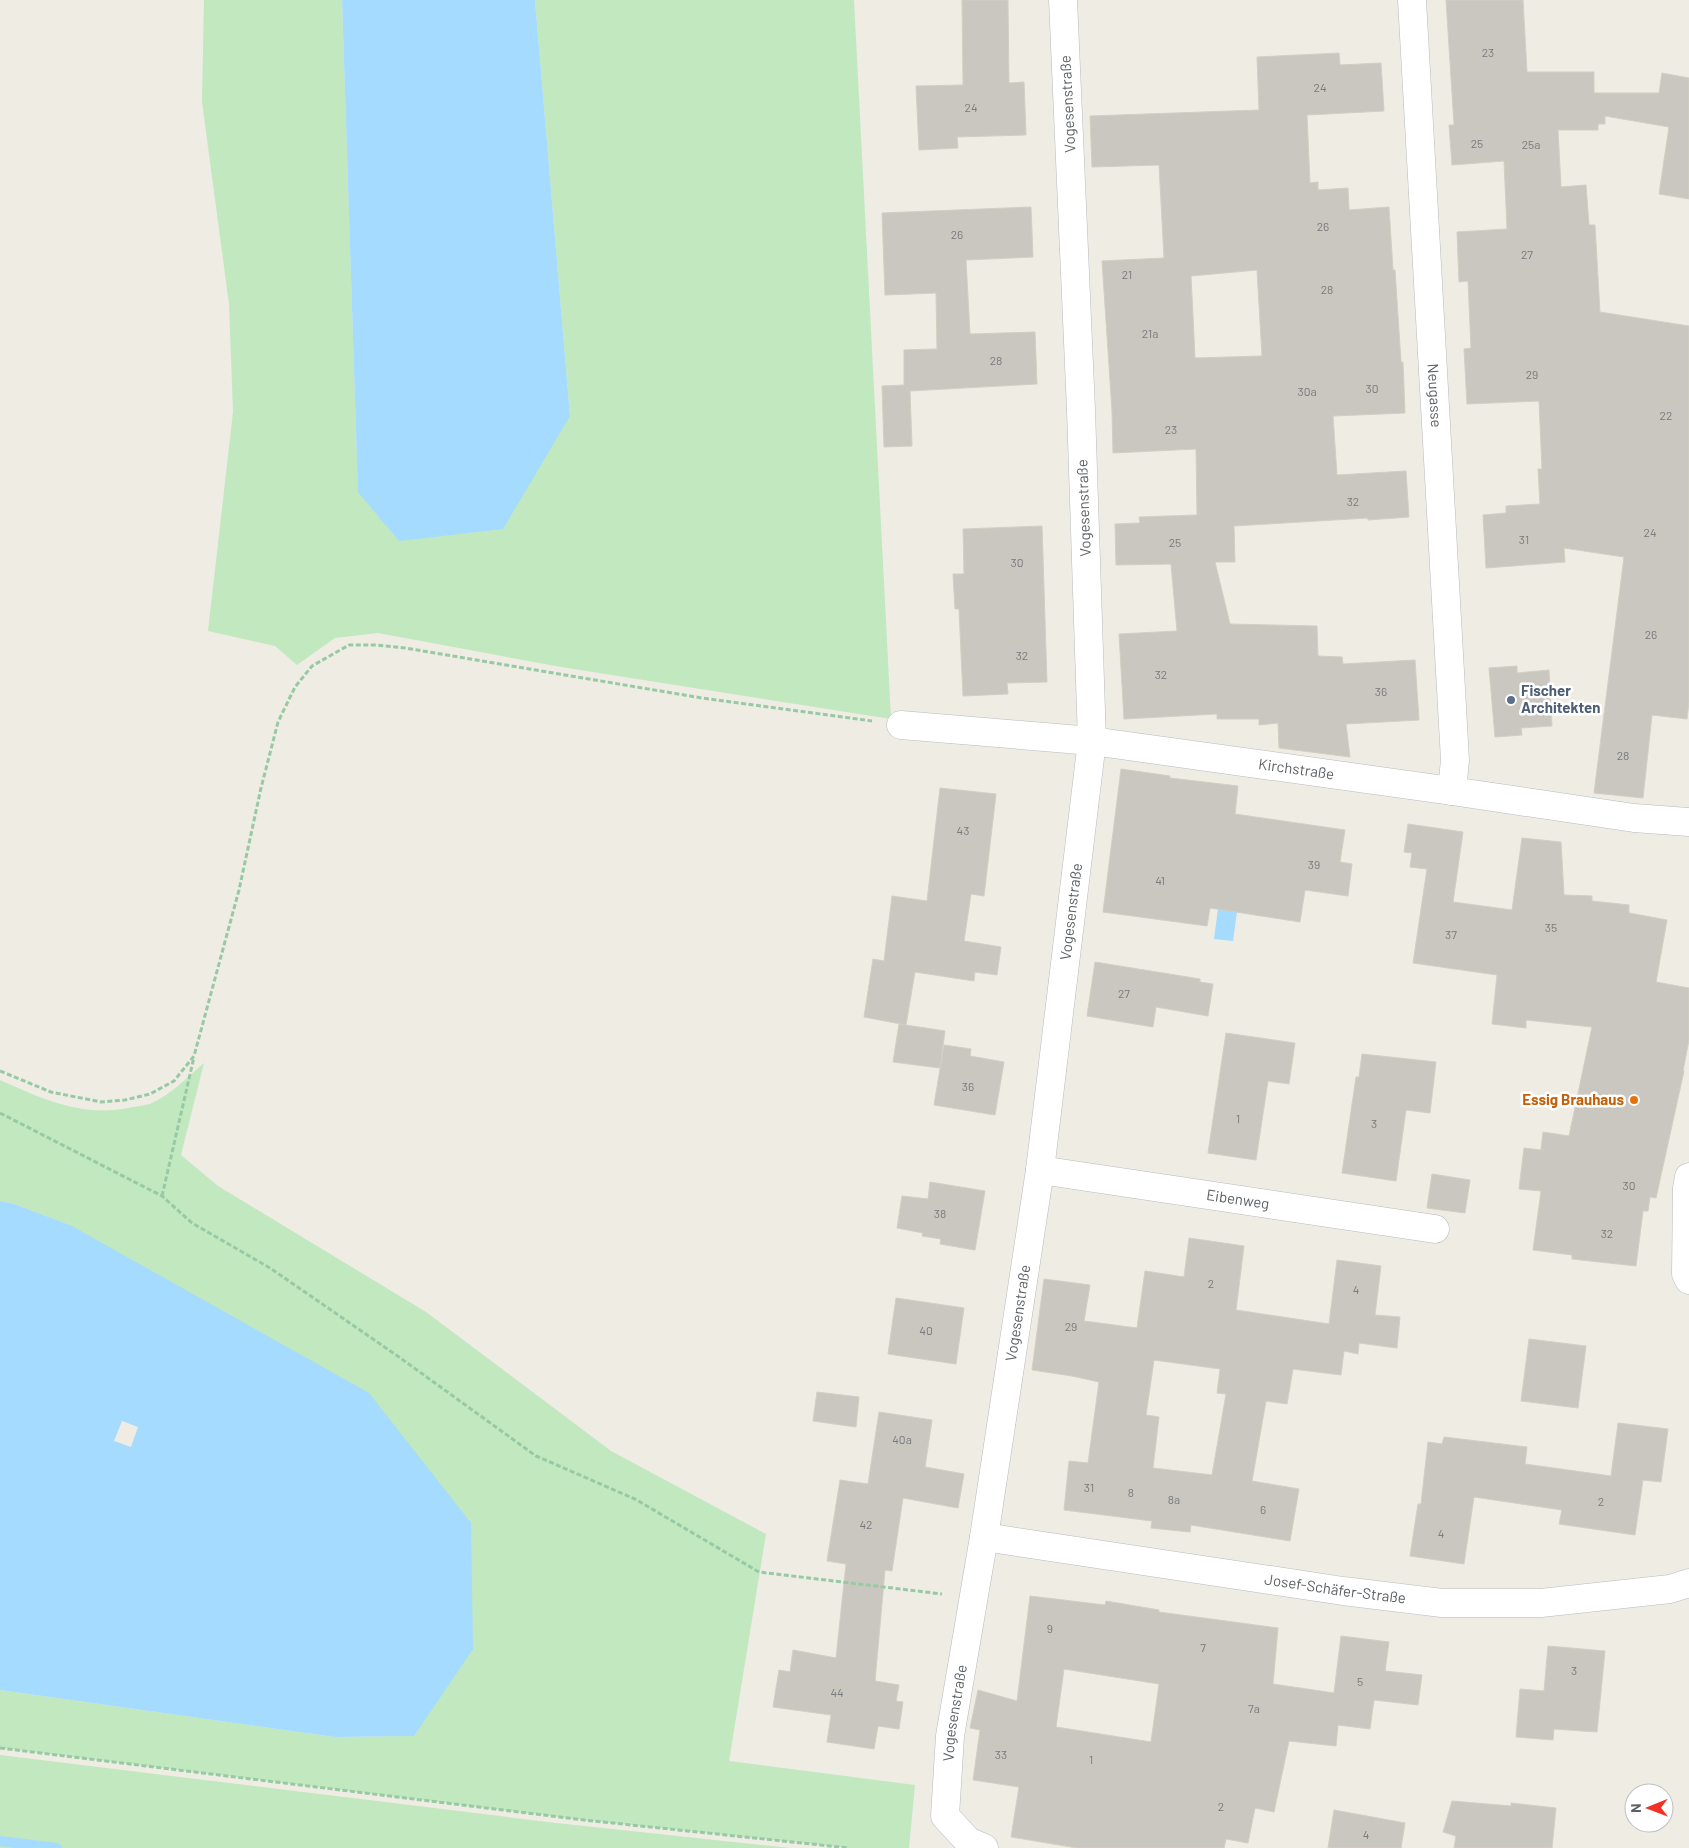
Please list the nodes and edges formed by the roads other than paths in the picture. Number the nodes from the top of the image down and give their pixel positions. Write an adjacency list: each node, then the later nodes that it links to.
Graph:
1 (1063, 0): 4 (street, Vogesenstraße)
2 (1412, 0): 5 (street, Neugasse)
3 (902, 725): 4 (street, Kirchstraße)
4 (1092, 741): 5 (street, Kirchstraße); 7 (street, Vogesenstraße)
5 (1452, 791): 6 (street, Kirchstraße)
6 (1689, 822)
7 (1040, 1170): 9 (street, Eibenweg); 11 (street, Vogesenstraße)
8 (1689, 1178): 10 (street)
9 (1435, 1229)
10 (1689, 1280)
11 (984, 1537): 12 (street, Josef-Schäfer-Straße); 13 (street, Vogesenstraße)
12 (1689, 1583)
13 (984, 1848)

